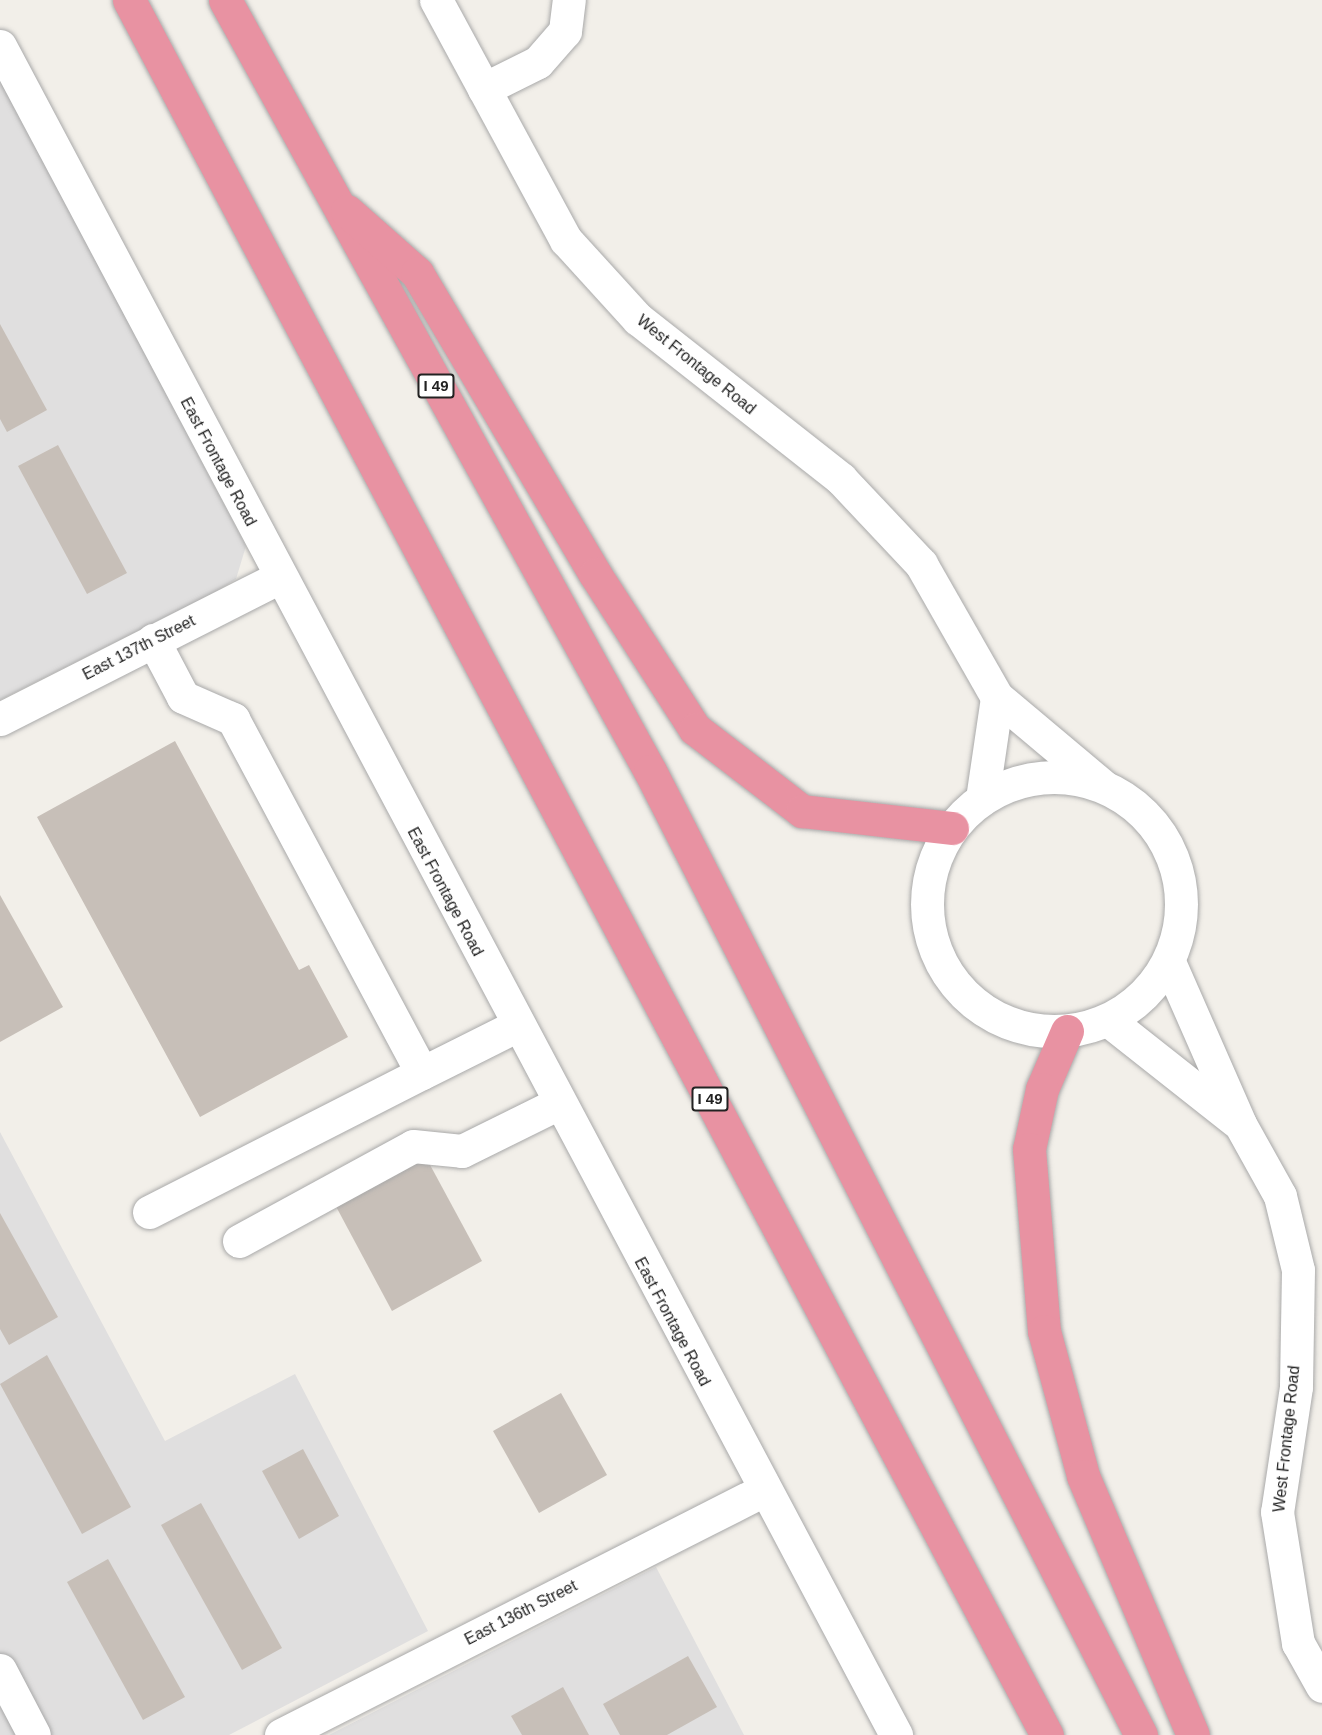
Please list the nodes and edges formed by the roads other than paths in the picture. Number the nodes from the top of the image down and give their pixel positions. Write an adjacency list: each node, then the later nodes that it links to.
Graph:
1 (129, 0): 30 (highway, I 49)
2 (225, 0): 7 (highway, I 49)
3 (436, 0): 6 (street, West Frontage Road)
4 (569, 0): 6 (street)
5 (0, 46): 8 (street, East Frontage Road)
6 (484, 89): 10 (street, West Frontage Road)
7 (329, 194): 14 (highway); 31 (highway, I 49)
8 (278, 578): 9 (street, East 137th Street); 17 (street, East Frontage Road)
9 (153, 640): 11 (street, East 137th Street); 19 (street)
10 (997, 697): 12 (street, West Frontage Road); 13 (street)
11 (0, 719)
12 (1103, 786): 13 (street); 15 (street)
13 (982, 799): 14 (street)
14 (952, 828): 18 (street)
15 (1168, 962): 16 (street); 21 (street, West Frontage Road)
16 (1108, 1020): 18 (street); 21 (street, West Frontage Road)
17 (516, 1026): 19 (street); 20 (street, East Frontage Road)
18 (1067, 1031): 32 (highway)
19 (422, 1073): 22 (street)
20 (557, 1104): 23 (street); 24 (street, East Frontage Road)
21 (1240, 1124): 26 (street, West Frontage Road)
22 (148, 1212)
23 (239, 1241)
24 (762, 1491): 28 (street, East 136th Street); 29 (street, East Frontage Road)
25 (0, 1670): 27 (street)
26 (1322, 1686)
27 (34, 1735)
28 (281, 1735)
29 (896, 1735)
30 (1047, 1735)
31 (1141, 1735)
32 (1193, 1735)

